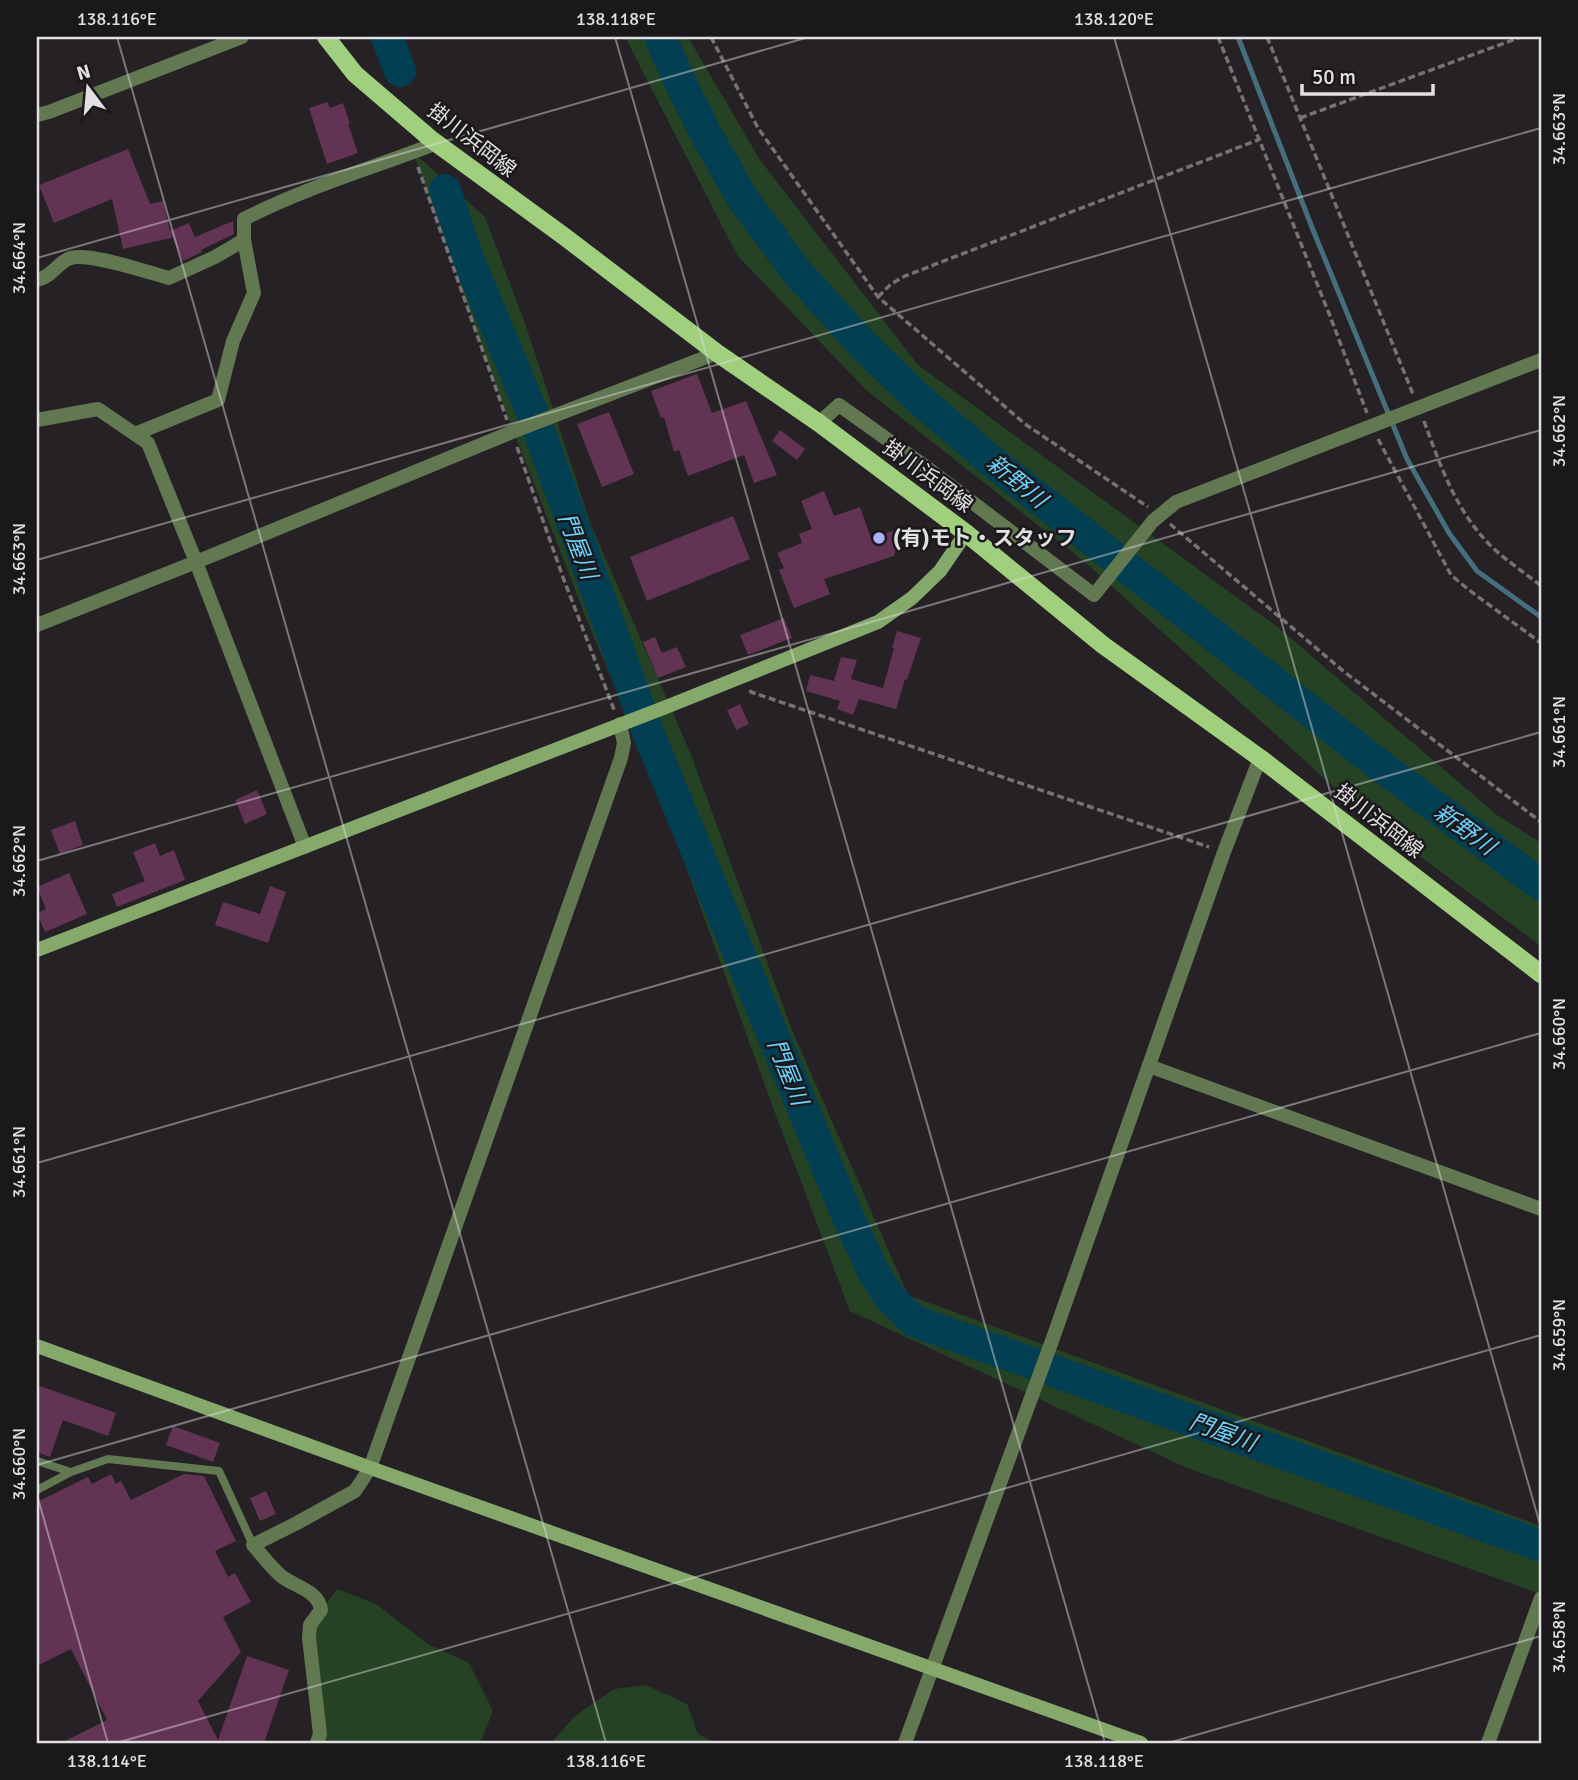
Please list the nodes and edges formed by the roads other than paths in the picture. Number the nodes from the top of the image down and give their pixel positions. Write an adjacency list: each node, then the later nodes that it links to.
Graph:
1 (242, 37): 3 (street)
2 (326, 37): 4 (main road, 掛川浜岡線)
3 (37, 116)
4 (437, 143): 5 (street); 7 (main road, 掛川浜岡線)
5 (244, 240): 6 (street); 11 (street)
6 (37, 280)
7 (717, 353): 10 (main road, 掛川浜岡線); 13 (street)
8 (1541, 360): 10 (street)
9 (37, 420): 11 (street)
10 (819, 423): 12 (main road, 掛川浜岡線)
11 (135, 434): 13 (street)
12 (966, 533): 15 (street); 16 (main road, 掛川浜岡線)
13 (196, 562): 14 (street); 17 (street)
14 (37, 625)
15 (620, 724): 17 (street); 24 (street)
16 (1260, 758): 19 (main road, 掛川浜岡線); 20 (street)
17 (305, 847): 18 (street)
18 (37, 950)
19 (1541, 974)
20 (1149, 1066): 21 (street); 29 (street)
21 (1541, 1209)
22 (37, 1346): 24 (street)
23 (37, 1461): 25 (lane)
24 (370, 1468): 27 (street); 29 (street)
25 (71, 1472): 26 (lane); 27 (lane)
26 (37, 1490)
27 (253, 1545): 30 (street)
28 (1541, 1598): 33 (street)
29 (933, 1669): 31 (street); 32 (street)
30 (317, 1743)
31 (905, 1743)
32 (1140, 1743)
33 (1488, 1743)

